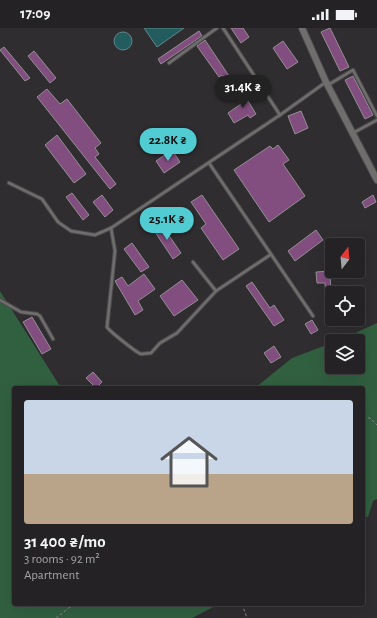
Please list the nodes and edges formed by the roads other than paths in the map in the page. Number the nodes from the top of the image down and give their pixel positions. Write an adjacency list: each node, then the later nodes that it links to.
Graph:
1 (217, 28): 4 (lane)
2 (223, 28): 6 (lane)
3 (302, 28): 5 (street)
4 (169, 63)
5 (327, 84): 6 (lane); 7 (lane); 9 (street)
6 (280, 116): 10 (lane)
7 (377, 116)
8 (377, 120): 9 (lane)
9 (353, 133): 11 (street)
10 (209, 163): 13 (lane); 14 (lane)
11 (377, 180)
12 (9, 183): 13 (lane)
13 (111, 228): 16 (lane)
14 (270, 255): 16 (lane); 18 (lane)
15 (192, 262): 16 (lane)
16 (216, 291)
17 (0, 300): 19 (lane)
18 (313, 316)
19 (53, 339)

